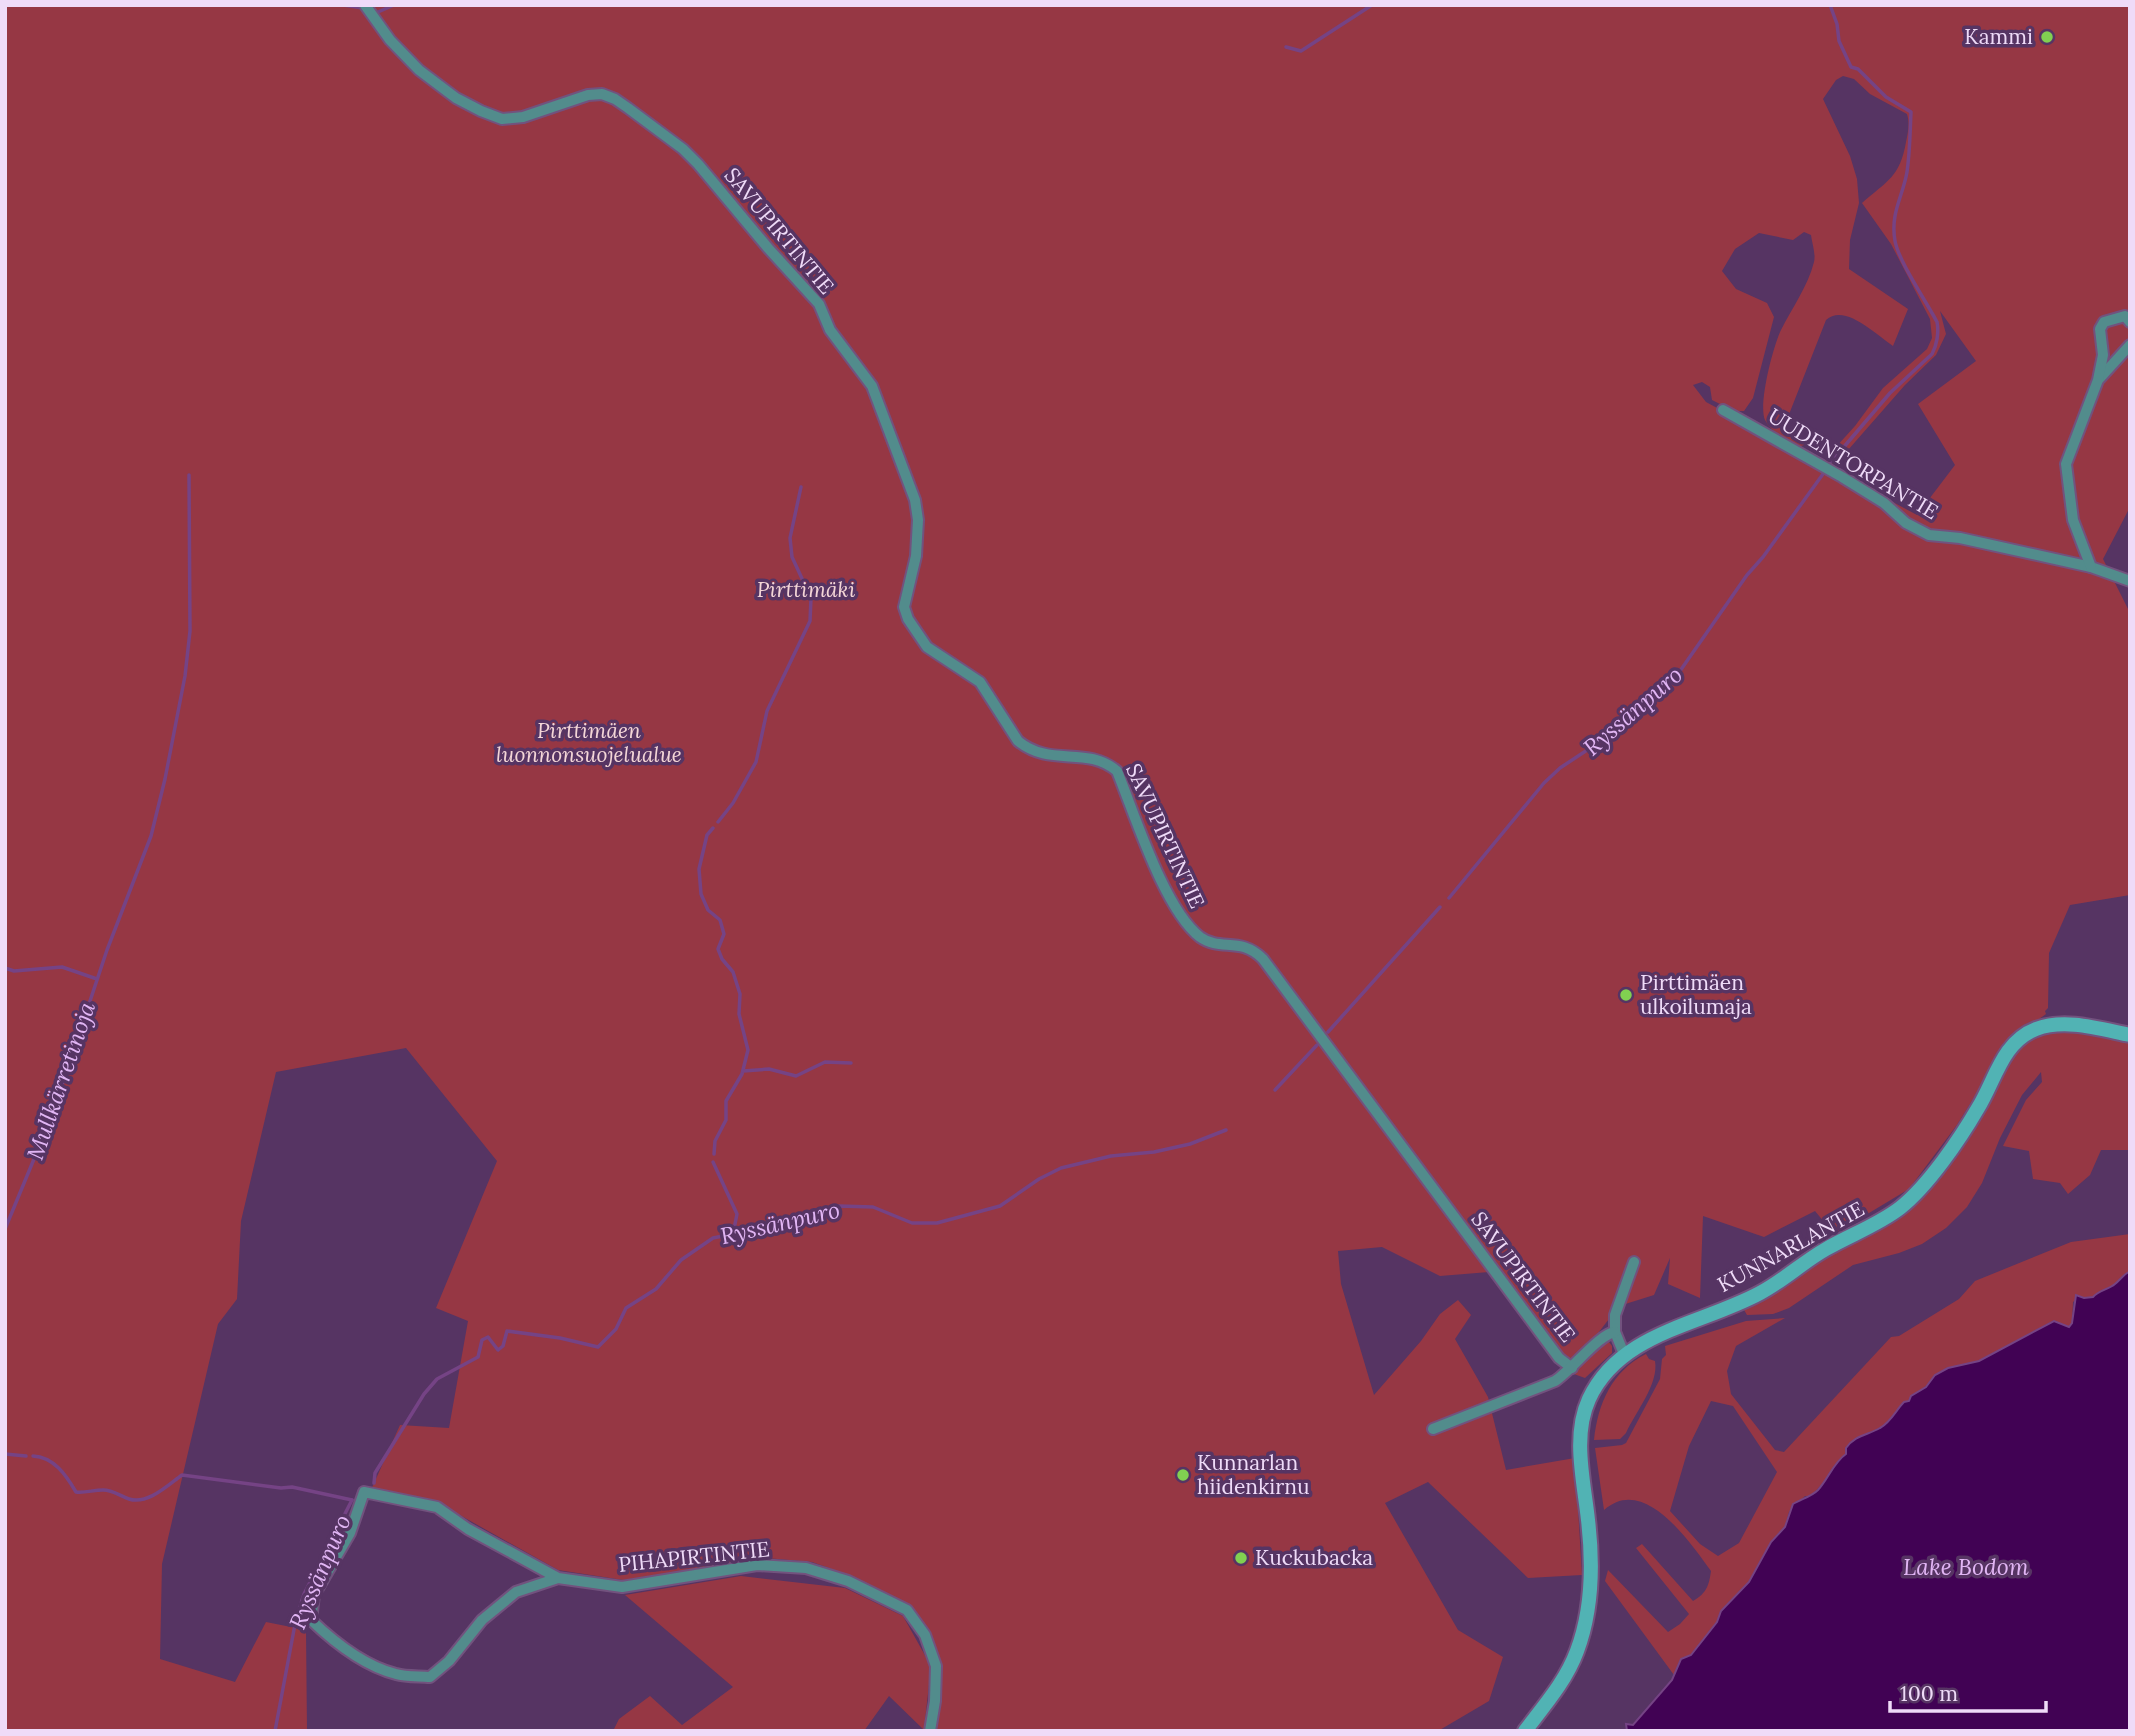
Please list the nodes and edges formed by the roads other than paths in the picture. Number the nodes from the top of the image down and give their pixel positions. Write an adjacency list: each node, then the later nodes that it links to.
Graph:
1 (365, 5): 12 (street, SAVUPIRTINTIE)
2 (2130, 322): 4 (street)
3 (2130, 345): 4 (street)
4 (2098, 380): 6 (street)
5 (1723, 410): 6 (street, UUDENTORPANTIE)
6 (2091, 567): 7 (street, UUDENTORPANTIE)
7 (2130, 581)
8 (2130, 1035): 11 (main road, KUNNARLANTIE)
9 (1634, 1262): 10 (street)
10 (1615, 1332): 11 (street); 12 (street, SAVUPIRTINTIE)
11 (1624, 1354): 16 (main road, KUNNARLANTIE)
12 (1572, 1368): 13 (street)
13 (1433, 1429)
14 (558, 1578): 14 (street, PIHAPIRTINTIE); 15 (street, PIHAPIRTINTIE)
15 (930, 1731)
16 (1525, 1731)

